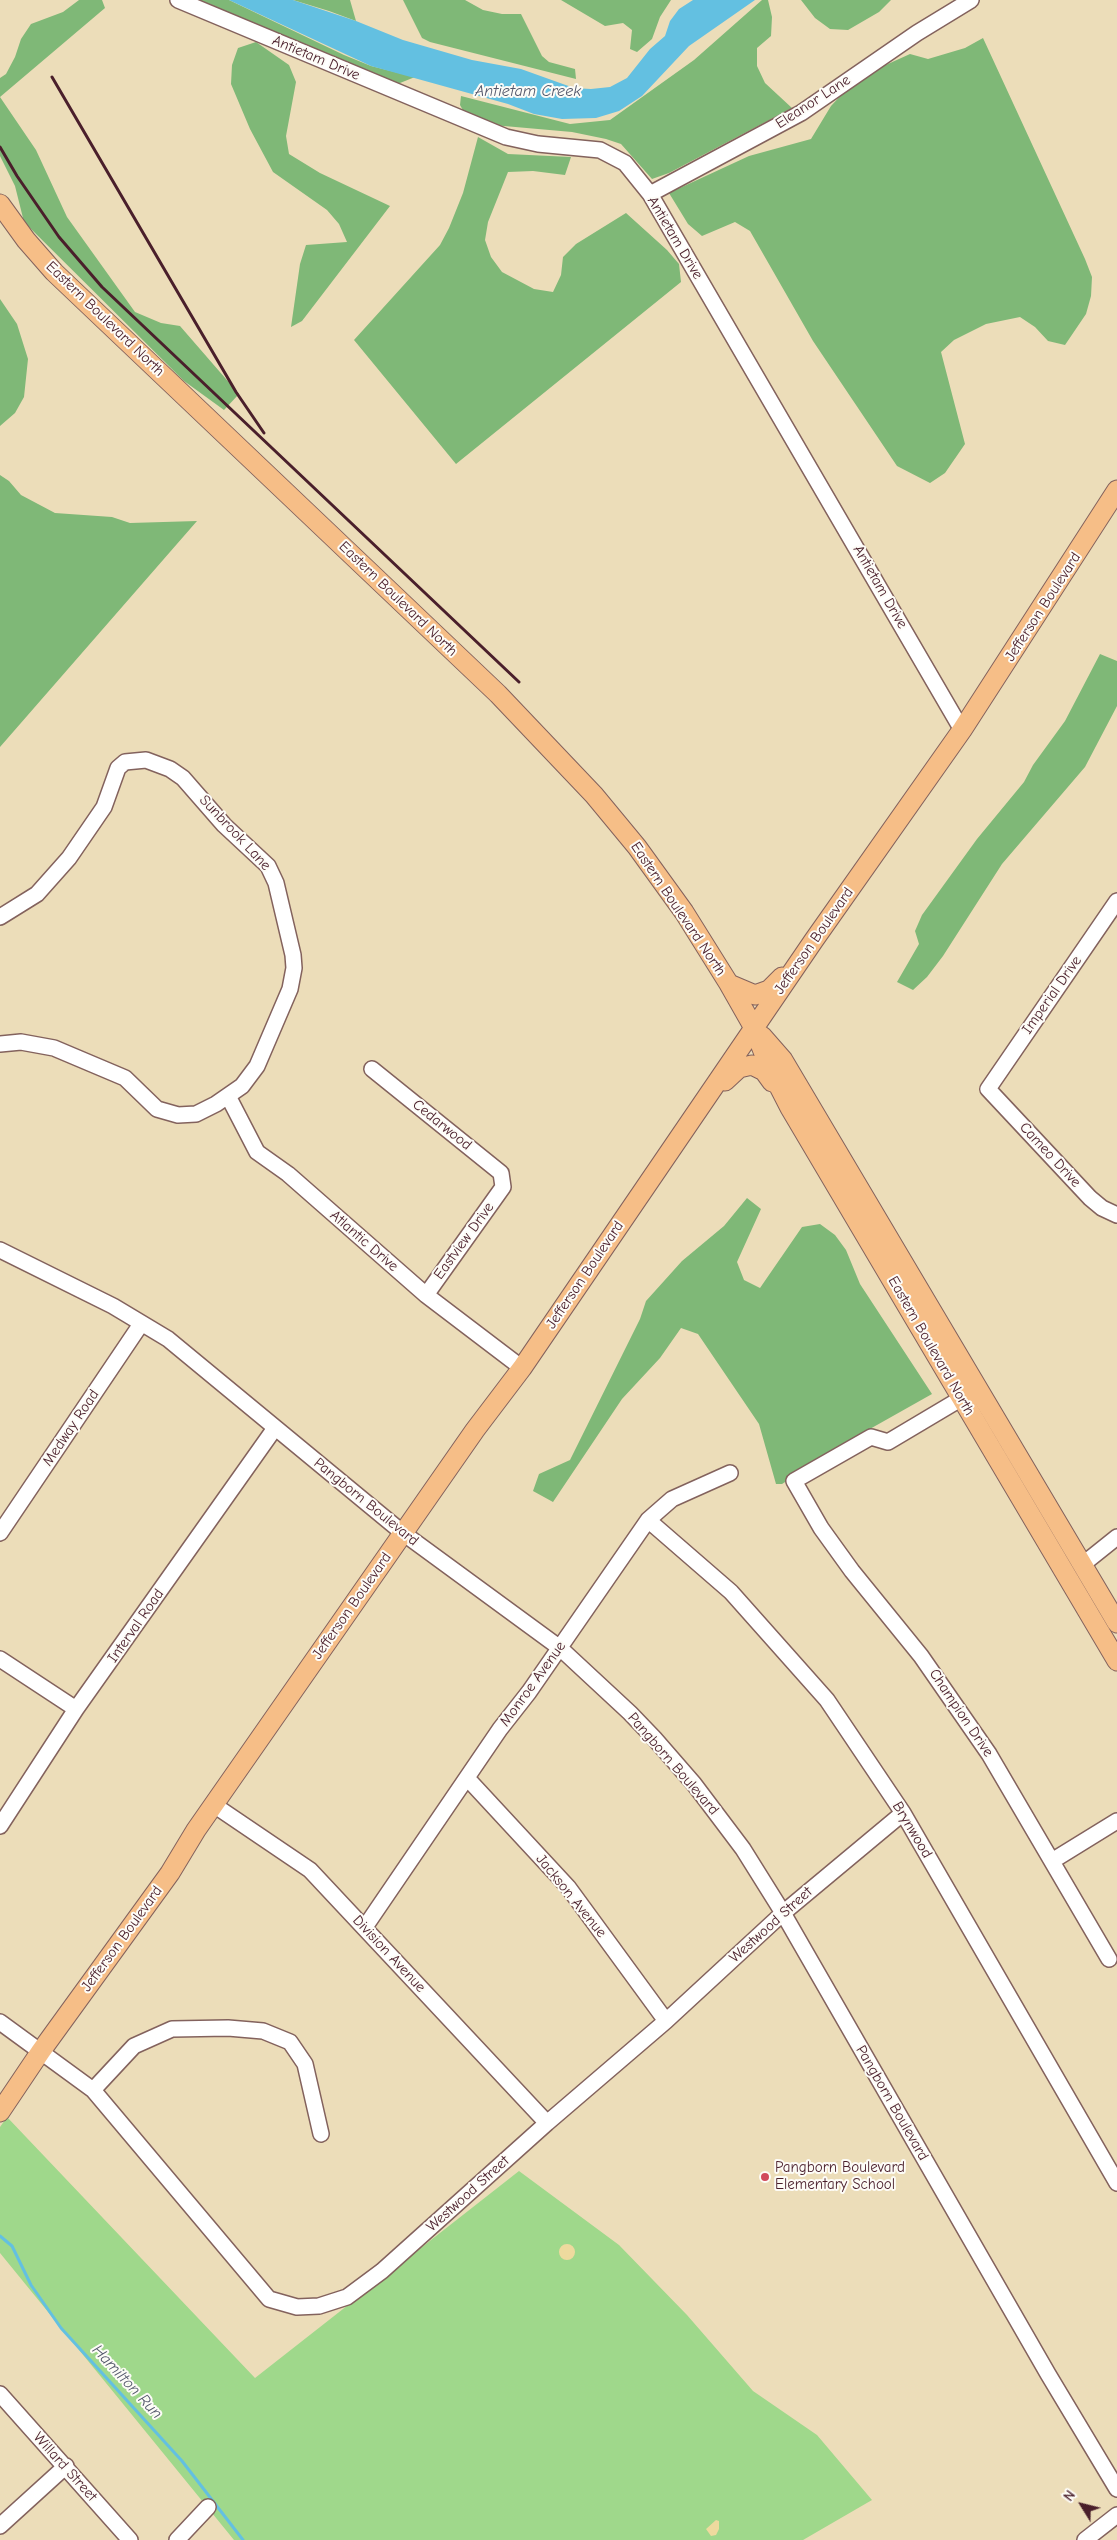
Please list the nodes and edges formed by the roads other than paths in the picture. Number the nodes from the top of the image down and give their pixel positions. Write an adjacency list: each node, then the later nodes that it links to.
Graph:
1 (178, 0): 3 (street, Antietam Drive)
2 (971, 0): 3 (street, Eleanor Lane)
3 (650, 194): 6 (street, Antietam Drive)
4 (0, 204): 10 (main road, Eastern Boulevard North)
5 (1117, 490): 6 (main road, Jefferson Boulevard)
6 (962, 730): 9 (main road, Jefferson Boulevard)
7 (1117, 901): 14 (street, Imperial Drive)
8 (0, 917): 15 (street, Sunbrook Lane)
9 (814, 940): 10 (main road); 11 (main road, Jefferson Boulevard)
10 (729, 984): 11 (main road, Eastern Boulevard North)
11 (754, 1028): 16 (main road, Jefferson Boulevard); 17 (main road, Eastern Boulevard North); 28 (main road, Eastern Boulevard North)
12 (0, 1044): 15 (street, Sunbrook Lane)
13 (372, 1069): 18 (street, Cedarwood)
14 (988, 1089): 19 (street, Cameo Drive)
15 (228, 1096): 21 (street, Atlantic Drive)
16 (704, 1100): 17 (main road); 23 (main road, Jefferson Boulevard)
17 (790, 1108): 24 (main road, Eastern Boulevard North)
18 (503, 1187): 21 (street, Eastview Drive)
19 (1117, 1215)
20 (0, 1250): 22 (street, Pangborn Boulevard)
21 (426, 1294): 23 (street, Atlantic Drive)
22 (141, 1324): 25 (street, Pangborn Boulevard); 30 (street, Medway Road)
23 (522, 1368): 31 (main road, Jefferson Boulevard)
24 (962, 1398): 26 (main road, Eastern Boulevard North); 28 (main road); 44 (street, Champion Drive)
25 (276, 1428): 31 (street, Pangborn Boulevard); 38 (street, Interval Road)
26 (1004, 1470): 33 (main road); 37 (main road, Eastern Boulevard North)
27 (730, 1473): 29 (street, Monroe Avenue)
28 (1028, 1474): 33 (main road, Eastern Boulevard North)
29 (648, 1520): 35 (street, Monroe Avenue); 41 (street, Brynwood)
30 (0, 1533)
31 (403, 1533): 35 (street, Pangborn Boulevard); 40 (main road, Jefferson Boulevard)
32 (1117, 1537): 33 (street)
33 (1082, 1565): 34 (main road, Eastern Boulevard North)
34 (1117, 1623)
35 (560, 1648): 39 (street, Monroe Avenue); 45 (street, Pangborn Boulevard)
36 (0, 1659): 38 (street)
37 (1117, 1661)
38 (76, 1709): 43 (street, Interval Road)
39 (467, 1778): 46 (street, Monroe Avenue); 48 (street, Jackson Avenue)
40 (214, 1805): 46 (street, Division Avenue); 50 (main road, Jefferson Boulevard)
41 (903, 1813): 45 (street, Westwood Street); 55 (street, Brynwood)
42 (1117, 1821): 44 (street)
43 (0, 1826)
44 (1052, 1861): 47 (street, Champion Drive)
45 (783, 1913): 48 (street, Westwood Street); 58 (street, Pangborn Boulevard)
46 (365, 1927): 53 (street, Division Avenue)
47 (1108, 1959)
48 (666, 2021): 53 (street, Westwood Street)
49 (0, 2022): 50 (street, Westwood Street)
50 (41, 2051): 51 (street, Westwood Street); 52 (main road, Jefferson Boulevard)
51 (93, 2090): 53 (street, Westwood Street); 54 (street)
52 (0, 2112)
53 (547, 2123)
54 (321, 2134)
55 (1117, 2183)
56 (0, 2394): 57 (street, Willard Street)
57 (66, 2466): 61 (street); 62 (street, Willard Street)
58 (1117, 2489)
59 (208, 2507): 63 (street)
60 (1117, 2514): 64 (street)
61 (0, 2526)
62 (130, 2540)
63 (177, 2540)
64 (1085, 2540)

